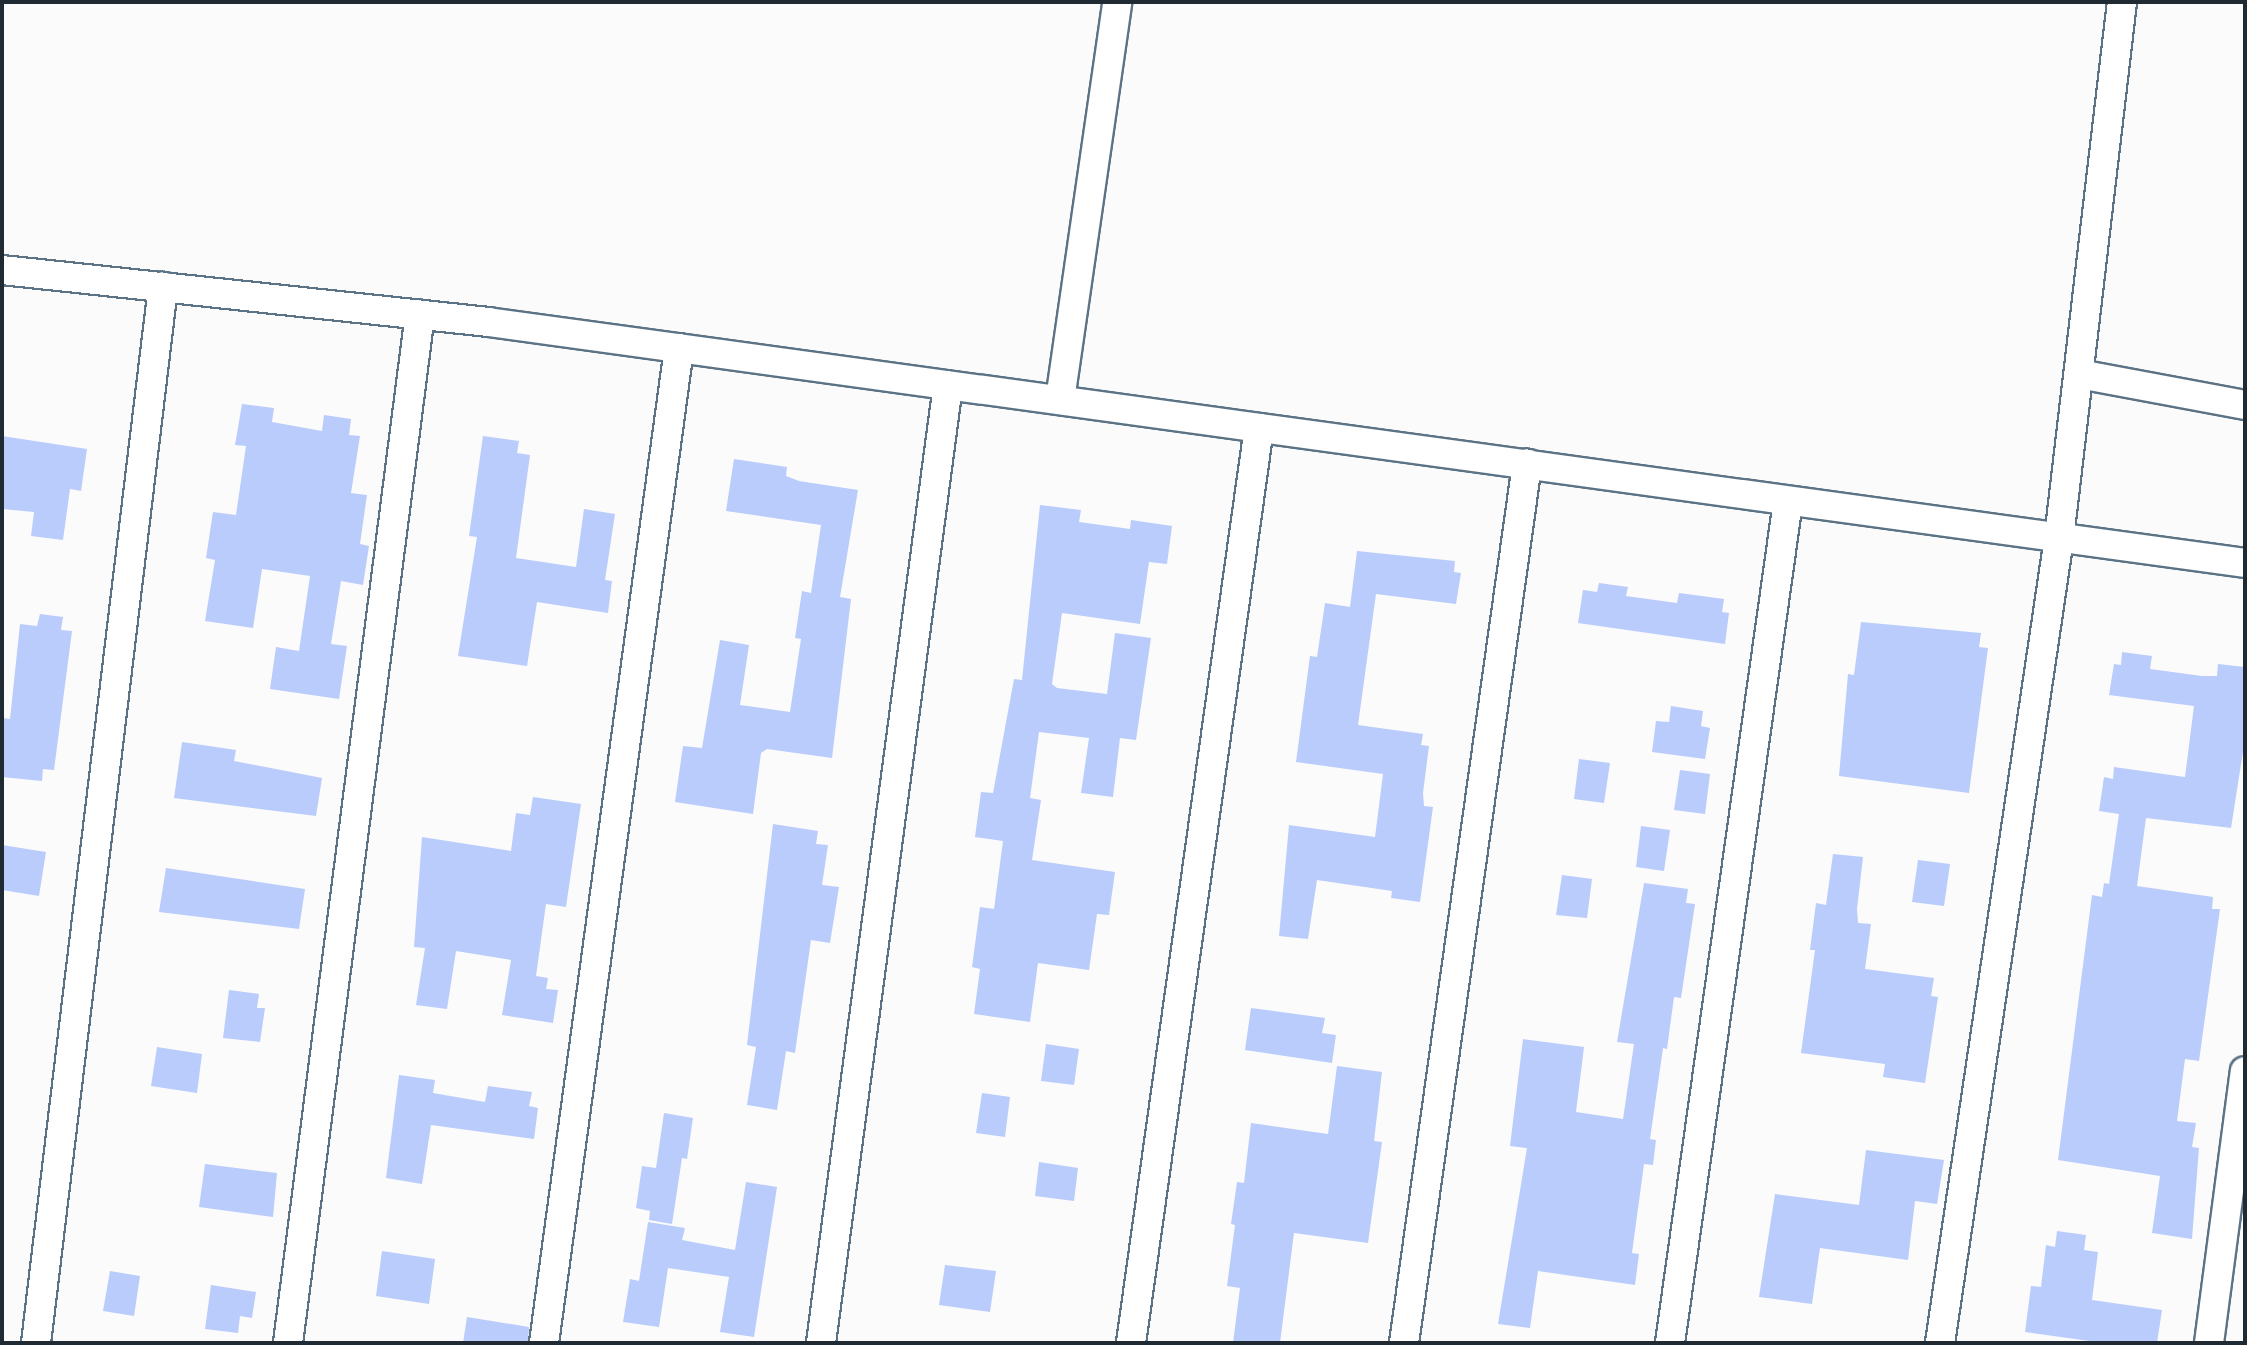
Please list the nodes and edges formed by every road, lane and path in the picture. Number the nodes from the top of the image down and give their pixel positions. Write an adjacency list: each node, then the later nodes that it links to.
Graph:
1 (1117, 2): 9 (street)
2 (2122, 2): 7 (street)
3 (2, 270): 4 (street)
4 (163, 287): 5 (street); 17 (street)
5 (420, 314): 6 (street); 18 (street)
6 (679, 348): 8 (street); 19 (street)
7 (2079, 374): 10 (street); 14 (street)
8 (948, 385): 9 (street); 20 (street)
9 (1060, 400): 11 (street)
10 (2245, 405)
11 (1259, 428): 12 (street); 21 (street)
12 (1527, 464): 13 (street); 22 (street)
13 (1788, 501): 14 (street); 23 (street)
14 (2060, 538): 15 (street); 24 (street)
15 (2245, 563)
16 (2245, 1071): 25 (street)
17 (36, 1343)
18 (288, 1343)
19 (544, 1343)
20 (821, 1343)
21 (1131, 1343)
22 (1404, 1343)
23 (1670, 1343)
24 (1940, 1343)
25 (2209, 1343)

